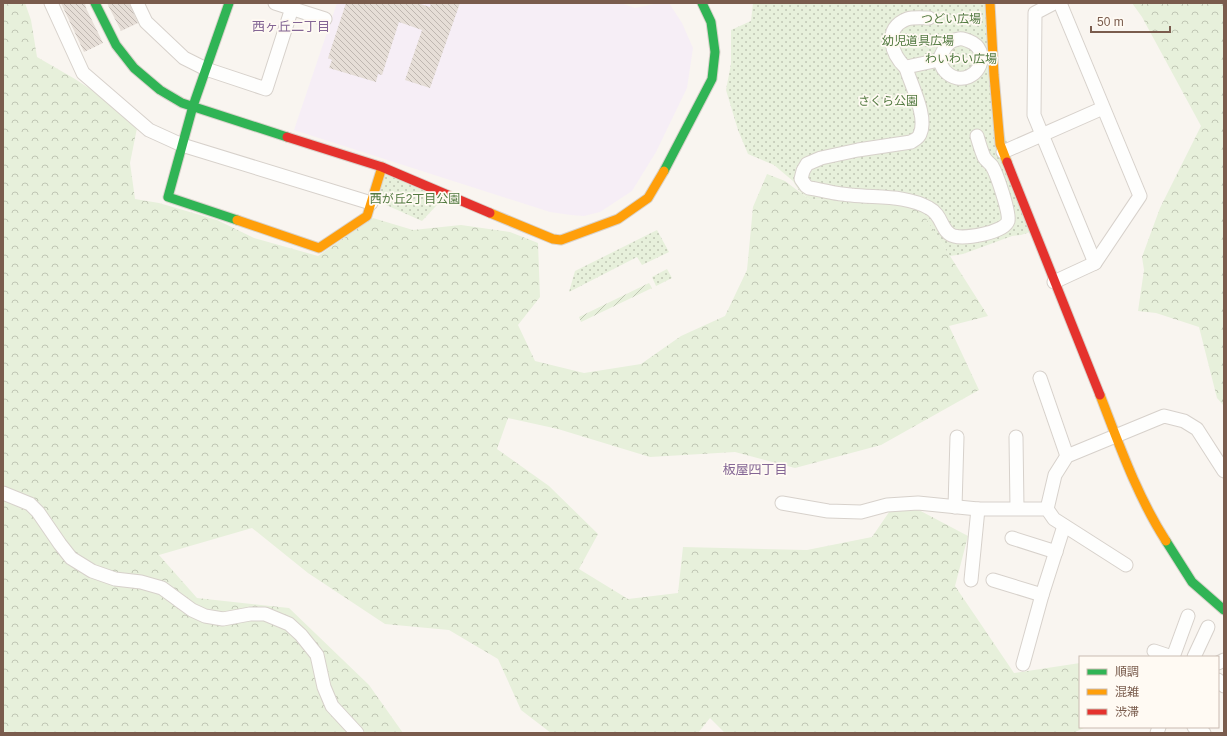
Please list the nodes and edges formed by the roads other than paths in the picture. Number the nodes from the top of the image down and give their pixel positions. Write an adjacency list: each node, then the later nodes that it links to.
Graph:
1 (51, 3): 20 (street)
2 (94, 3): 16 (street)
3 (137, 3): 15 (street)
4 (228, 3): 15 (street)
5 (275, 3): 10 (street)
6 (702, 3): 22 (street)
7 (990, 3): 21 (street)
8 (1054, 3): 18 (street)
9 (1060, 3): 17 (street)
10 (292, 8): 12 (street); 15 (street)
11 (929, 18): 14 (street)
12 (325, 19)
13 (939, 60): 14 (street)
14 (906, 68): 19 (street)
15 (206, 69): 16 (street)
16 (194, 106): 20 (street); 22 (street)
17 (1103, 108): 18 (street); 24 (street)
18 (1042, 135): 21 (street); 24 (street)
19 (977, 136)
20 (182, 145): 23 (street); 23 (street)
21 (1003, 152): 25 (street)
22 (382, 167): 23 (street)
23 (371, 203)
24 (1095, 262): 25 (street)
25 (1054, 282): 27 (street)
26 (1040, 378): 30 (street)
27 (1116, 435): 30 (street); 31 (street); 45 (street)
28 (1016, 436): 35 (street)
29 (957, 437): 34 (street)
30 (1067, 456): 37 (street)
31 (1222, 465)
32 (3, 493): 53 (street)
33 (782, 503): 34 (street)
34 (955, 507): 36 (street)
35 (1017, 508): 36 (street); 37 (street)
36 (978, 509): 42 (street)
37 (1047, 509): 38 (street)
38 (1064, 526): 40 (street); 41 (street)
39 (1012, 538): 40 (street)
40 (1056, 552): 44 (street)
41 (1126, 566)
42 (971, 580)
43 (993, 580): 44 (street)
44 (1042, 595): 52 (street)
45 (1224, 610)
46 (1188, 616): 50 (street)
47 (1208, 627): 51 (street)
48 (1154, 651): 49 (street)
49 (1170, 656)
50 (1173, 656)
51 (1194, 656)
52 (1022, 664)
53 (357, 733)

